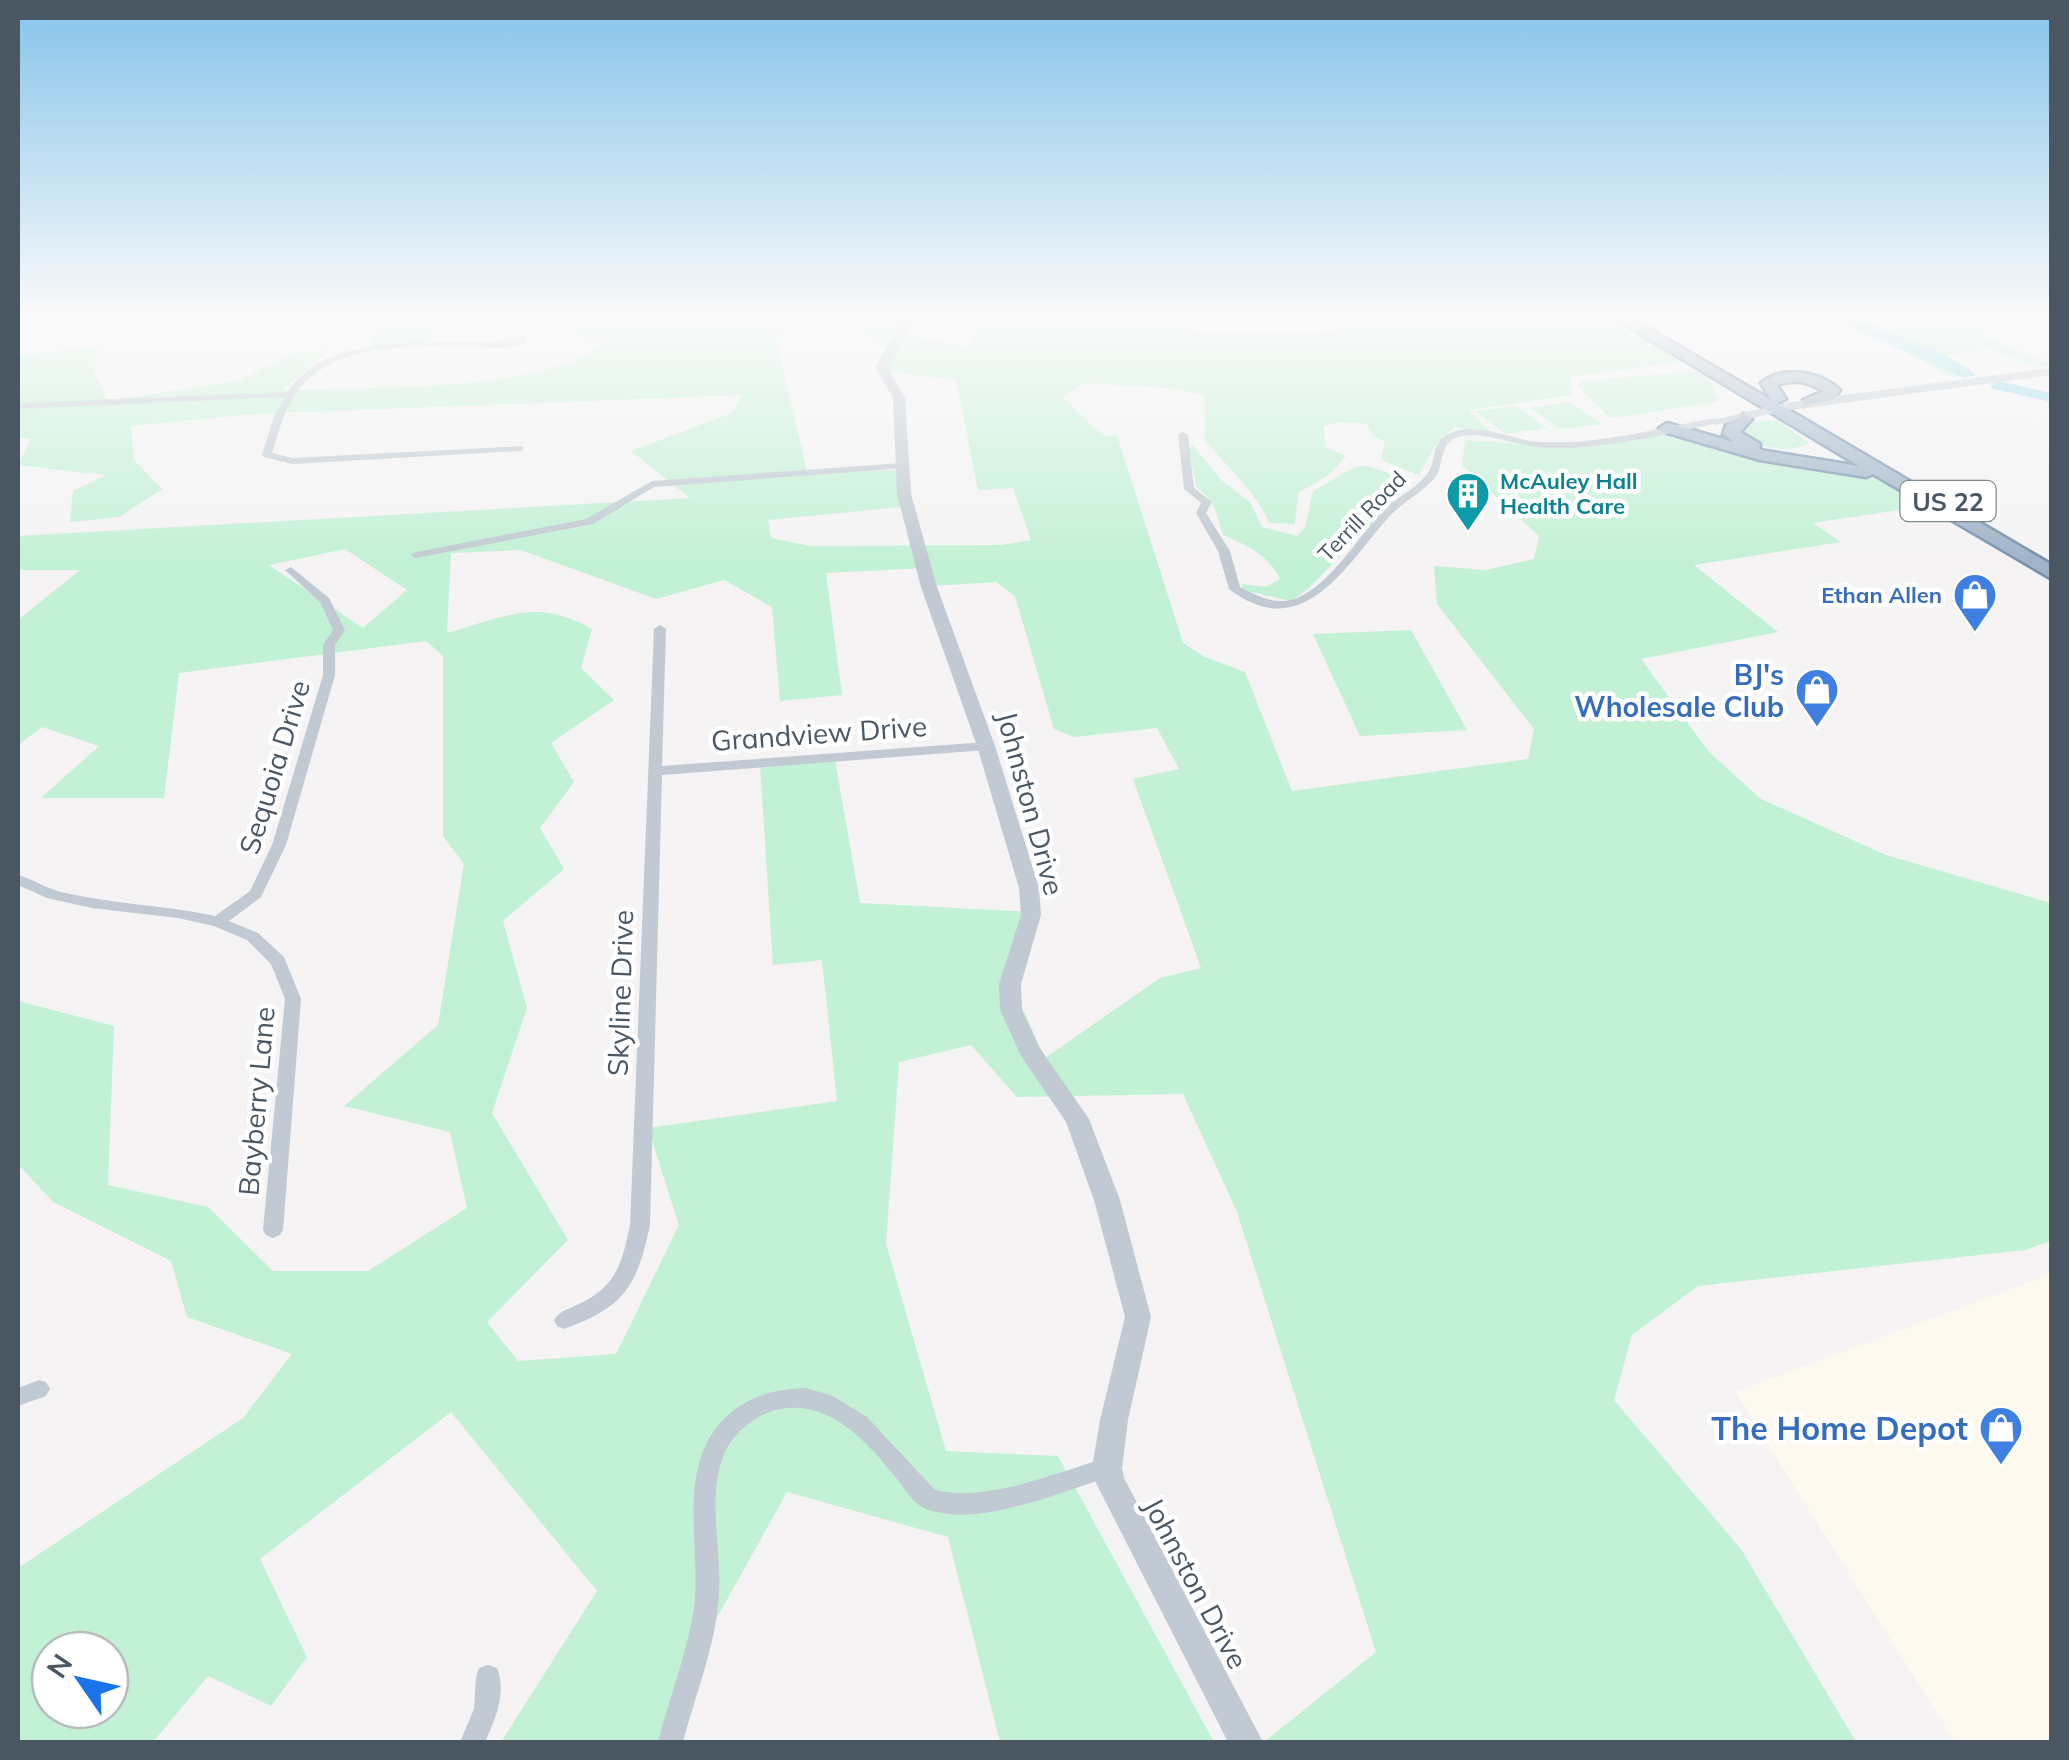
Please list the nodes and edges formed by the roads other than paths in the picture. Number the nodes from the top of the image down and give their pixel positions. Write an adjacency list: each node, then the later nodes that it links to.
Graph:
1 (171, 399): 10 (street)
2 (284, 399): 18 (street)
3 (899, 399): 20 (street, Johnston Drive)
4 (1727, 399): 13 (highway)
5 (1772, 399): 11 (highway, US 22)
6 (1776, 399): 11 (highway, US 22)
7 (1847, 399): 11 (street, Terrill Road)
8 (1877, 399): 9 (street, Terrill Road)
9 (1843, 405): 11 (street, Terrill Road); 17 (highway)
10 (18, 406)
11 (1789, 407): 12 (street, Terrill Road); 13 (street, Terrill Road); 15 (highway, US 22); 17 (highway, US 22)
12 (1744, 419): 13 (street, Terrill Road); 15 (highway)
13 (1715, 421): 14 (street, Terrill Road); 19 (highway)
14 (1667, 428): 16 (street, Terrill Road); 19 (highway)
15 (1814, 431): 21 (highway, US 22)
16 (1183, 436)
17 (1844, 439): 23 (highway, US 22)
18 (520, 448)
19 (1737, 449): 21 (highway)
20 (902, 466): 22 (street); 27 (street, Johnston Drive)
21 (1900, 482): 25 (highway, US 22)
22 (416, 554)
23 (2052, 563)
24 (292, 570): 30 (street, Sequoia Drive)
25 (2052, 573)
26 (660, 629): 28 (street, Skyline Drive)
27 (986, 746): 28 (street, Grandview Drive); 35 (street, Johnston Drive)
28 (654, 771): 32 (street, Skyline Drive)
29 (18, 880): 30 (street, Bayberry Lane)
30 (220, 920): 31 (street, Bayberry Lane)
31 (272, 1230)
32 (564, 1320)
33 (39, 1390): 34 (street)
34 (18, 1397)
35 (1107, 1468): 38 (street); 39 (street, Johnston Drive)
36 (488, 1676): 37 (street)
37 (472, 1742)
38 (670, 1742)
39 (1246, 1742)

